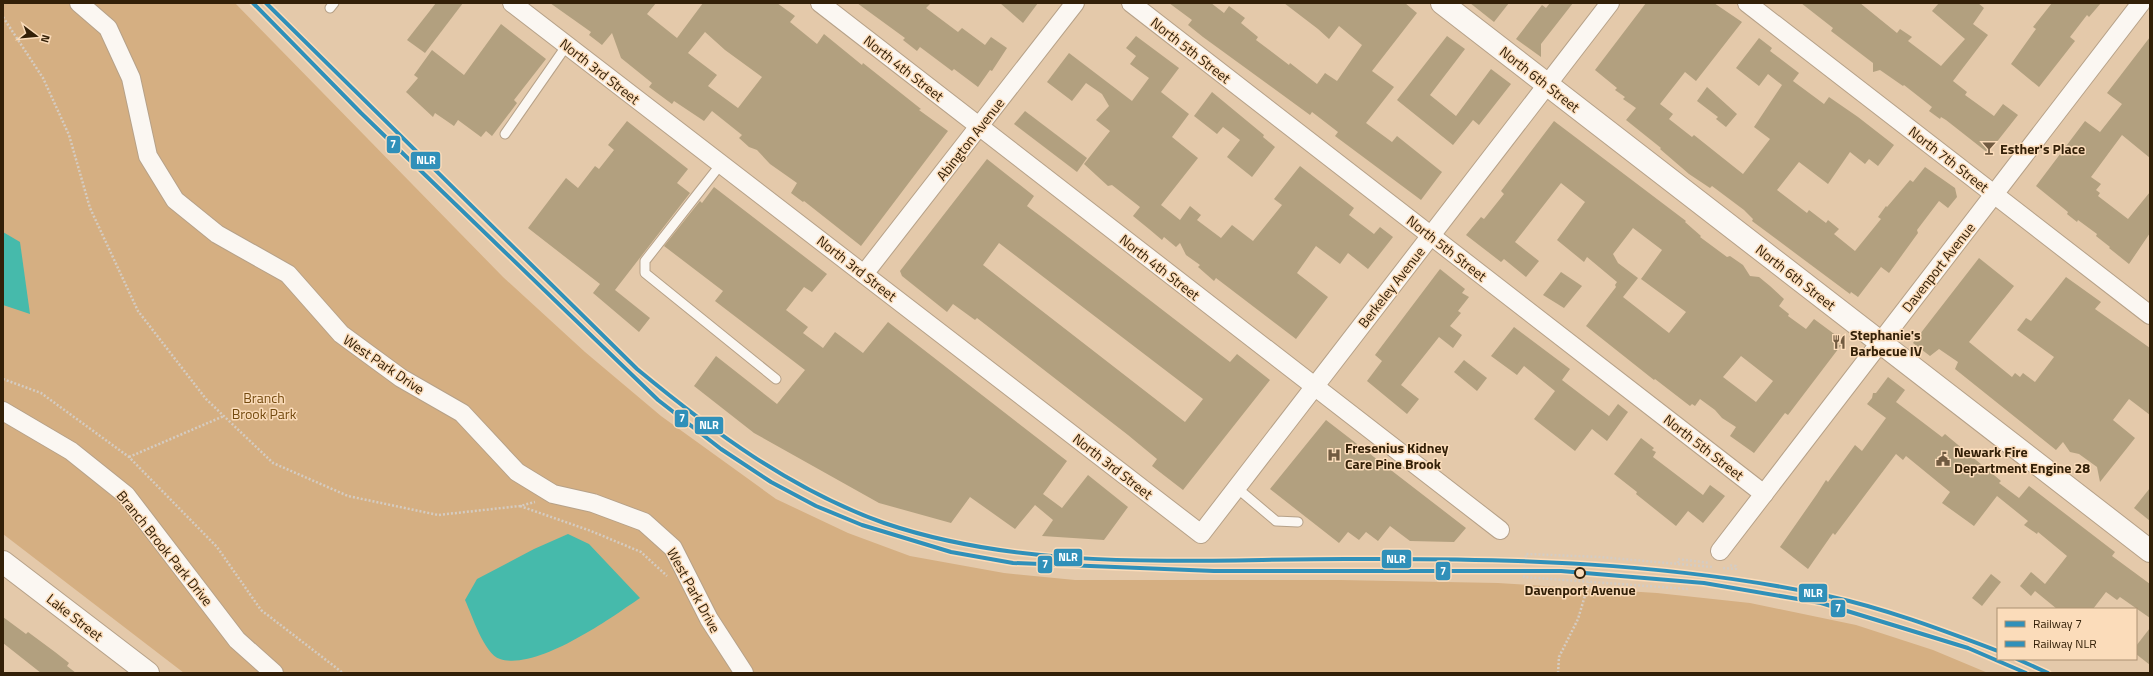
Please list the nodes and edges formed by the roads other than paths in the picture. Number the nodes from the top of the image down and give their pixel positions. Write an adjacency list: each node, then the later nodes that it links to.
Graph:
1 (79, 3): 33 (street, West Park Drive)
2 (512, 3): 10 (street, North 3rd Street)
3 (820, 3): 12 (street, North 4th Street)
4 (1075, 3): 12 (street, Abington Avenue)
5 (1131, 3): 16 (street, North 5th Street)
6 (1442, 3): 11 (street, North 6th Street)
7 (1610, 3): 11 (street, Berkeley Avenue)
8 (1747, 3): 15 (street, North 7th Street)
9 (2141, 3): 15 (street, Davenport Avenue)
10 (567, 45): 13 (lane); 14 (street, North 3rd Street)
11 (1548, 84): 16 (street, Berkeley Avenue); 19 (street, North 6th Street)
12 (979, 126): 17 (street, Abington Avenue); 21 (street, North 4th Street)
13 (505, 134)
14 (721, 164): 17 (street, North 3rd Street); 20 (lane)
15 (1994, 194): 18 (street, North 7th Street); 19 (street, Davenport Avenue)
16 (1431, 236): 21 (street, Berkeley Avenue); 24 (street, North 5th Street)
17 (864, 274): 27 (street, North 3rd Street)
18 (2150, 315)
19 (1880, 342): 24 (street, Davenport Avenue); 29 (street, North 6th Street)
20 (776, 379)
21 (1315, 386): 23 (street, Berkeley Avenue); 26 (street, North 4th Street)
22 (3, 411): 32 (street, Branch Brook Park Drive)
23 (1237, 488): 25 (lane); 27 (street, Berkeley Avenue)
24 (1764, 494): 28 (street, Davenport Avenue)
25 (1298, 522)
26 (1500, 530)
27 (1201, 534)
28 (1720, 551)
29 (2150, 551)
30 (3, 562): 31 (street, Lake Street)
31 (148, 673)
32 (274, 673)
33 (744, 673)

